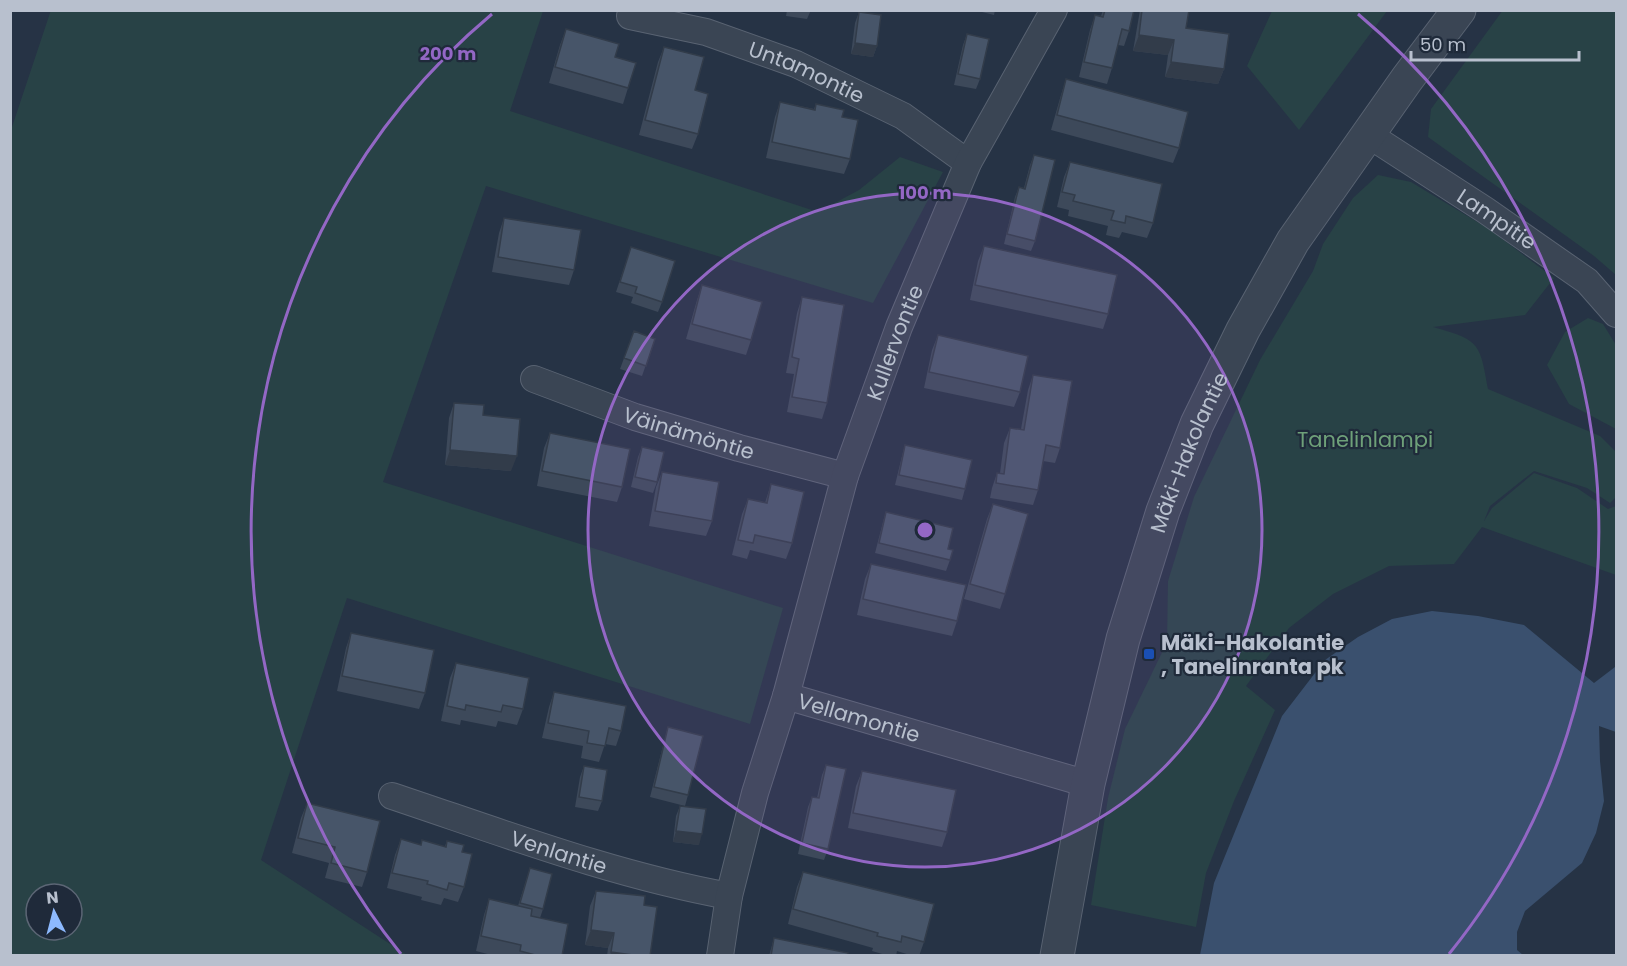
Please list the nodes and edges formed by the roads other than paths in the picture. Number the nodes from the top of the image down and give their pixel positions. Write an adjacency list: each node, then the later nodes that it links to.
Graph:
1 (1054, 10): 5 (street, Kullervontie)
2 (1460, 10): 4 (street, Mäki-Hakolantie)
3 (630, 16): 5 (street, Untamontie)
4 (1369, 135): 6 (street, Lampitie); 10 (street, Mäki-Hakolantie)
5 (968, 163): 8 (street, Kullervontie)
6 (1617, 314)
7 (534, 379): 8 (street, Väinämöntie)
8 (845, 476): 9 (street, Kullervontie)
9 (786, 696): 10 (street, Vellamontie); 12 (street, Vellamontie)
10 (1088, 784): 14 (street, Mäki-Hakolantie)
11 (392, 796): 12 (street, Venlantie)
12 (729, 896): 13 (street, Vellamontie)
13 (720, 956)
14 (1057, 956)

